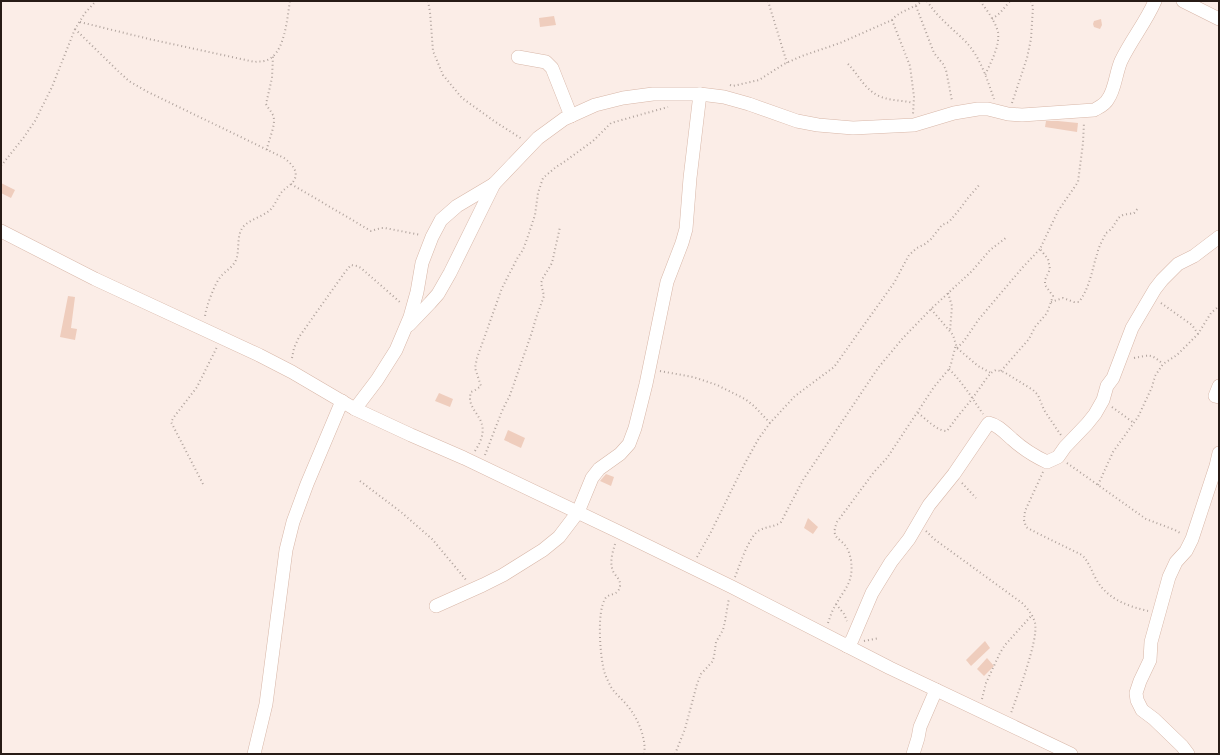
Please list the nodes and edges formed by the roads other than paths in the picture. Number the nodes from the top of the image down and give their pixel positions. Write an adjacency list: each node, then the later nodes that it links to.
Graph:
1 (1155, 1): 5 (street)
2 (1183, 1): 3 (street)
3 (1219, 19)
4 (518, 57): 6 (street)
5 (700, 94): 6 (street); 16 (street)
6 (571, 116): 7 (street)
7 (494, 184): 10 (street); 10 (street)
8 (1, 230): 13 (street)
9 (1219, 237): 18 (street)
10 (405, 329): 14 (street)
11 (1219, 386): 12 (street)
12 (1219, 397)
13 (342, 401): 14 (street); 20 (street)
14 (355, 409): 16 (street)
15 (1219, 453): 23 (street)
16 (578, 512): 17 (street); 18 (street)
17 (436, 606)
18 (848, 644): 19 (street)
19 (936, 690): 21 (street); 22 (street)
20 (254, 754)
21 (913, 754)
22 (1071, 754)
23 (1188, 754)

